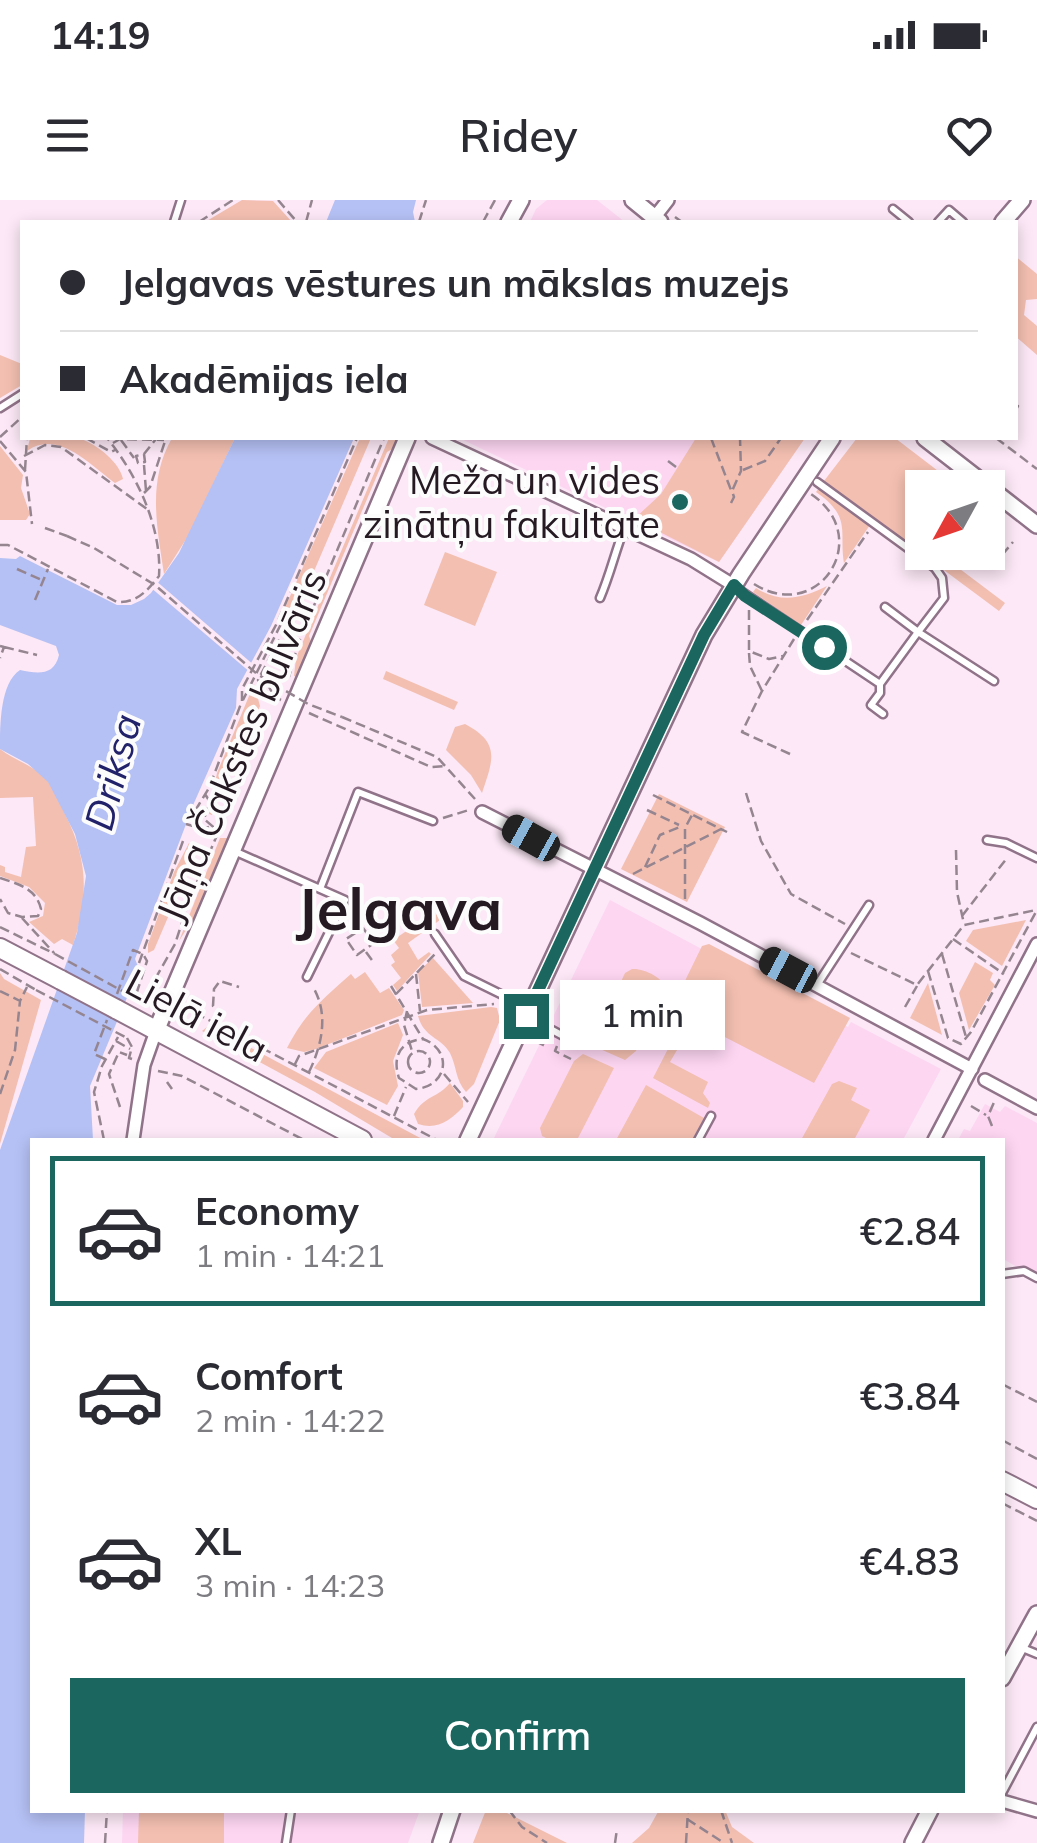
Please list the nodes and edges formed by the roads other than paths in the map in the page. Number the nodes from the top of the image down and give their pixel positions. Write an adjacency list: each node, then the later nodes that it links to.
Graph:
1 (633, 200): 4 (main road)
2 (1022, 200): 8 (main road)
3 (893, 209): 5 (lane)
4 (663, 213)
5 (907, 220)
6 (940, 220): 7 (lane)
7 (961, 220)
8 (1005, 220)
9 (406, 440): 26 (main road, Jāņa Čakstes bulvāris)
10 (436, 440): 15 (street)
11 (831, 440): 16 (main road)
12 (929, 440): 14 (main road)
13 (817, 482): 19 (lane)
14 (1037, 525)
15 (624, 528): 16 (street); 17 (lane)
16 (739, 586): 21 (lane); 28 (main road)
17 (600, 598)
18 (885, 607): 19 (lane)
19 (918, 632): 20 (lane); 21 (lane)
20 (994, 681)
21 (880, 684): 22 (lane)
22 (883, 714)
23 (484, 808): 28 (street)
24 (434, 821): 29 (lane)
25 (987, 840): 27 (lane)
26 (233, 850): 29 (lane); 37 (main road, Jāņa Čakstes bulvāris)
27 (1037, 858)
28 (596, 872): 35 (street); 36 (main road)
29 (320, 888): 34 (lane)
30 (869, 905): 35 (lane)
31 (435, 934): 36 (lane)
32 (1037, 944): 39 (street)
33 (0, 948): 37 (main road, Lielā iela, bridge)
34 (307, 977)
35 (817, 986): 39 (street)
36 (524, 1009): 38 (lane); 47 (main road)
37 (156, 1030): 43 (main road, Lielā iela); 44 (street, Jāņa Čakstes bulvāris)
38 (564, 1036)
39 (972, 1070): 49 (street)
40 (984, 1080): 41 (street)
41 (1037, 1108)
42 (710, 1116): 48 (lane)
43 (322, 1118): 45 (main road); 46 (main road, Lielā iela)
44 (133, 1138)
45 (343, 1138)
46 (358, 1138)
47 (469, 1138)
48 (699, 1138)
49 (935, 1138)
50 (1005, 1273): 51 (lane)
51 (1037, 1278)
52 (1005, 1483): 53 (main road)
53 (1037, 1499)
54 (1037, 1614): 55 (main road)
55 (1020, 1647): 56 (lane); 57 (main road)
56 (1037, 1654)
57 (1005, 1673)
58 (1037, 1727): 59 (lane)
59 (1005, 1787)
60 (1005, 1802): 61 (street)
61 (1037, 1811)
62 (291, 1813): 65 (lane)
63 (451, 1813): 66 (main road)
64 (928, 1813): 67 (main road)
65 (286, 1843)
66 (440, 1843)
67 (913, 1843)

